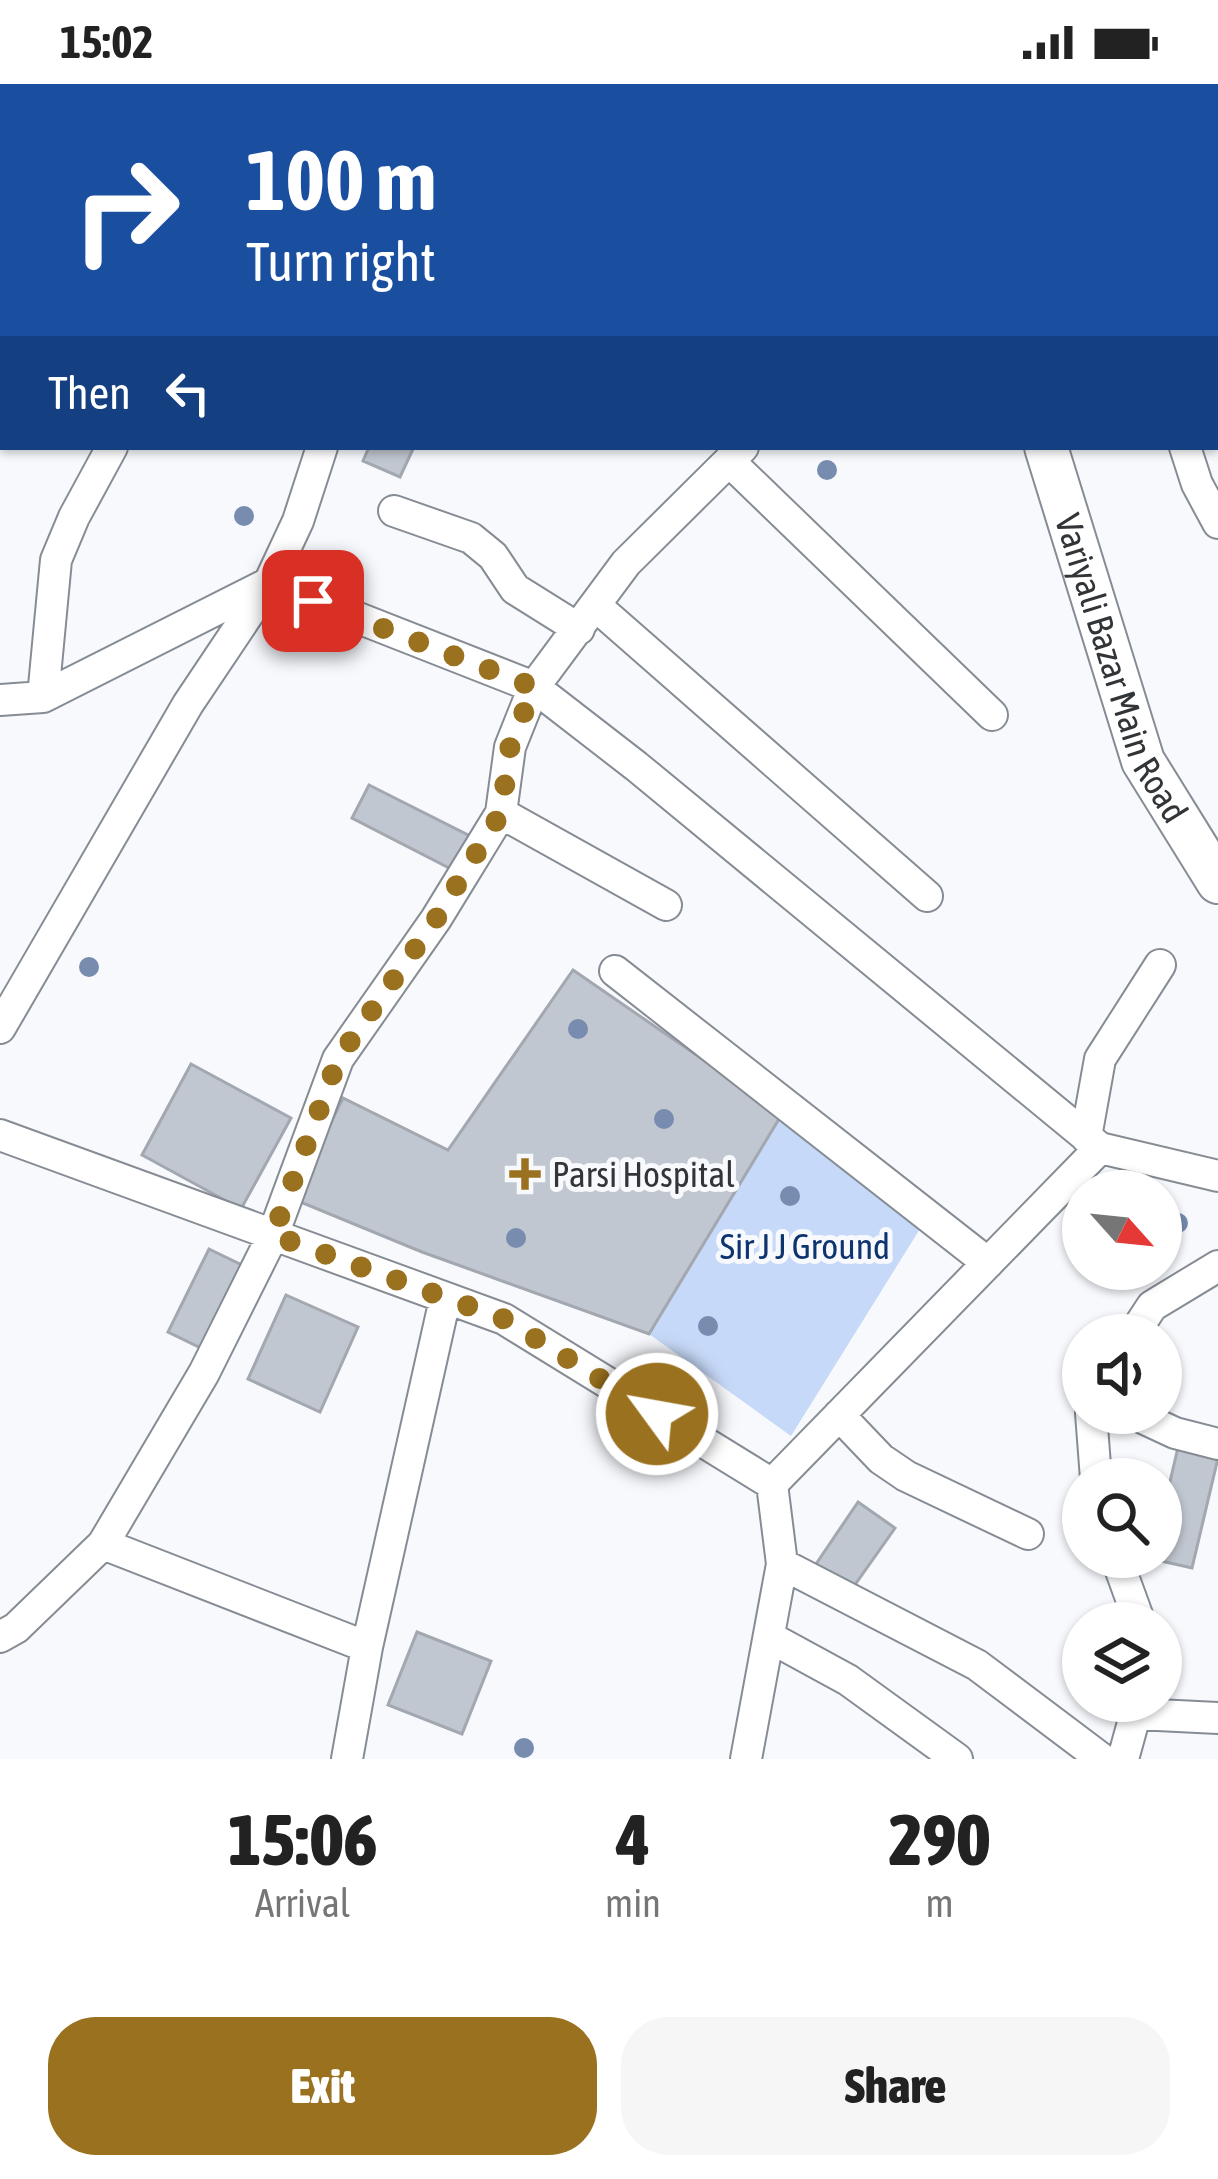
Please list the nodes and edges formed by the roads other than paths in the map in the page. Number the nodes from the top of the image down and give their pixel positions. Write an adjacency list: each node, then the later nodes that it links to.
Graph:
1 (110, 450): 11 (street)
2 (321, 450): 8 (street)
3 (1047, 450): 15 (main road, Variyali Bazar Main Road)
4 (1186, 450): 7 (street)
5 (736, 454): 9 (street); 13 (street)
6 (394, 511): 9 (street)
7 (1218, 523)
8 (268, 583): 10 (street); 11 (street); 20 (street)
9 (588, 617): 10 (street); 16 (street)
10 (534, 687): 14 (street); 22 (street)
11 (43, 697): 12 (street)
12 (0, 700)
13 (992, 715)
14 (501, 813): 17 (street); 24 (street)
15 (1218, 882)
16 (927, 896)
17 (666, 905)
18 (1160, 965): 22 (street)
19 (615, 971): 25 (street)
20 (0, 1028)
21 (2, 1140): 24 (street)
22 (1093, 1142): 23 (street); 25 (street)
23 (1218, 1177)
24 (273, 1235): 27 (street); 34 (street)
25 (988, 1263): 29 (street)
26 (1218, 1266): 28 (street)
27 (445, 1299): 32 (street); 38 (street)
28 (1147, 1314)
29 (839, 1415): 32 (street); 33 (street)
30 (1179, 1434): 31 (street)
31 (1218, 1444)
32 (772, 1484): 35 (street)
33 (1028, 1534)
34 (103, 1544): 36 (street); 38 (street)
35 (782, 1564): 37 (street); 45 (street)
36 (0, 1637)
37 (769, 1637): 43 (street); 44 (street)
38 (367, 1647): 42 (street)
39 (1182, 1714): 40 (street)
40 (1218, 1718)
41 (1134, 1722): 46 (street)
42 (347, 1759)
43 (746, 1759)
44 (957, 1759)
45 (1102, 1759)
46 (1123, 1759)

